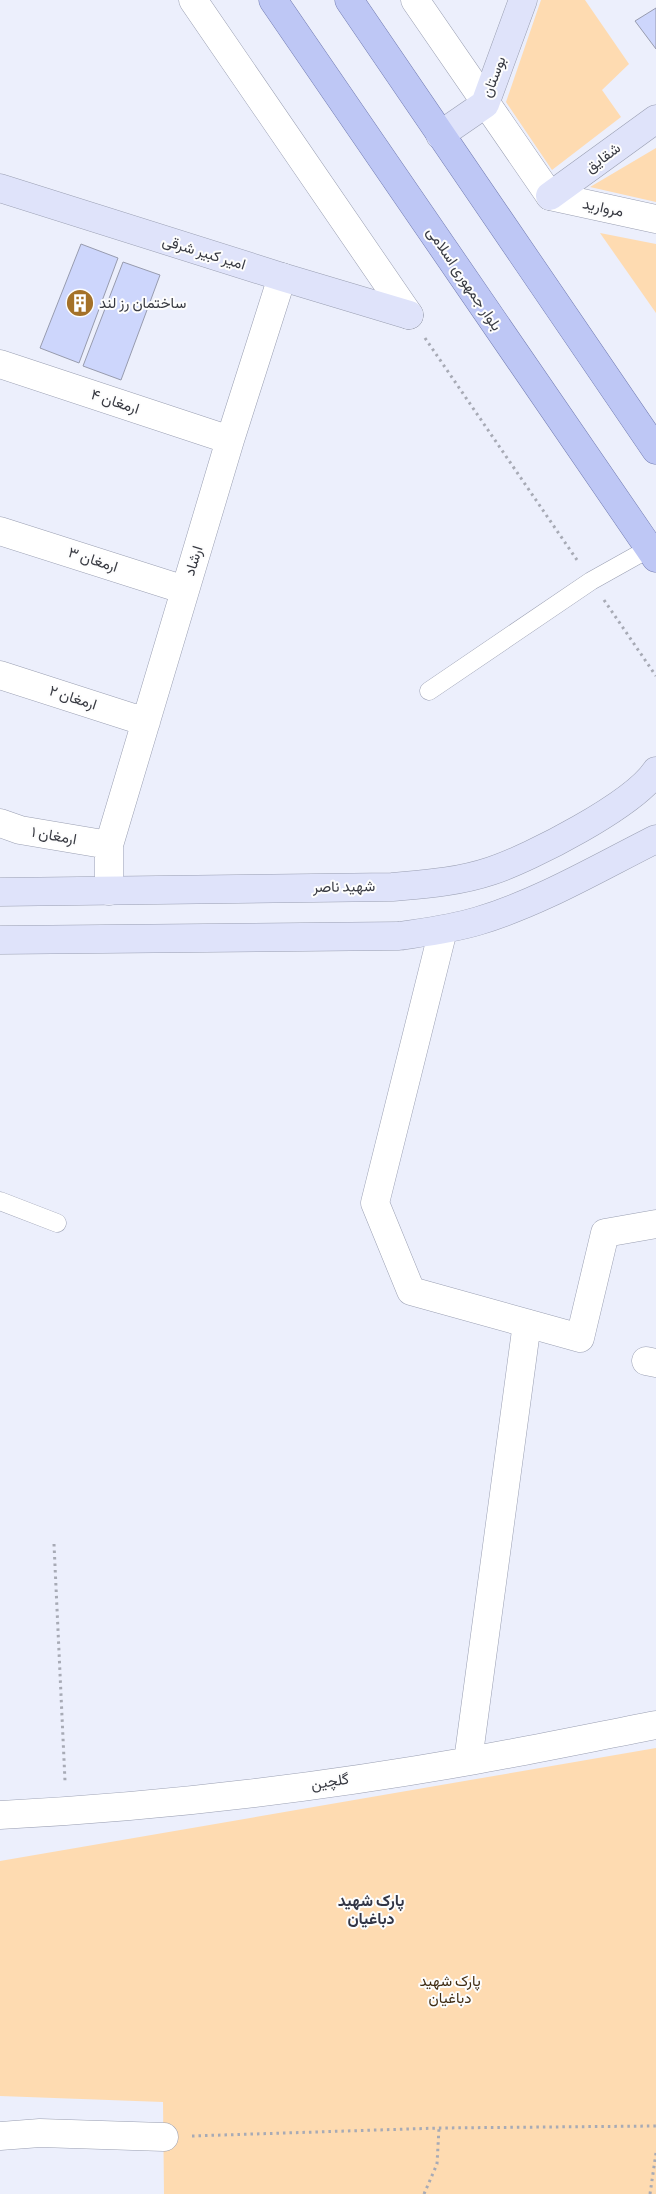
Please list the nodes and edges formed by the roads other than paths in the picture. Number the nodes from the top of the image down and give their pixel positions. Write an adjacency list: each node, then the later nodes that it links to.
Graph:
1 (193, 0): 13 (street)
2 (273, 0): 18 (main road, بلوار جمهوری اسلامی)
3 (349, 0): 8 (main road)
4 (415, 0): 6 (street)
5 (523, 0): 6 (main road, بوستان)
6 (485, 104): 8 (main road, بوستان); 10 (street)
7 (656, 119): 10 (main road, شقایق)
8 (440, 135): 16 (main road)
9 (0, 188): 12 (main road, امیر کبیر شرقی)
10 (550, 196): 11 (street, مروارید)
11 (656, 219)
12 (282, 277): 13 (main road, امیر کبیر شرقی); 15 (street, ارشاد)
13 (409, 315)
14 (0, 364): 15 (street, ارمغان ۴)
15 (230, 440): 19 (street, ارشاد)
16 (656, 450)
17 (0, 531): 19 (street, ارمغان ۳)
18 (653, 553): 21 (lane)
19 (185, 590): 22 (street, ارشاد)
20 (0, 675): 22 (street, ارمغان ۲)
21 (429, 691)
22 (146, 722): 26 (street, ارشاد)
23 (656, 771): 27 (main road, شهید ناصر)
24 (0, 823): 26 (street, ارمغان ۱)
25 (656, 839): 29 (main road)
26 (109, 845): 27 (street, ارشاد)
27 (109, 890): 28 (main road, شهید ناصر)
28 (0, 892)
29 (443, 930): 30 (main road); 34 (street)
30 (0, 940)
31 (0, 1201): 32 (lane)
32 (57, 1223)
33 (656, 1224): 34 (street)
34 (527, 1323): 36 (street)
35 (656, 1725): 36 (street, گلچین)
36 (468, 1761): 37 (street, گلچین)
37 (0, 1815)
38 (0, 2136): 39 (street)
39 (164, 2137)

